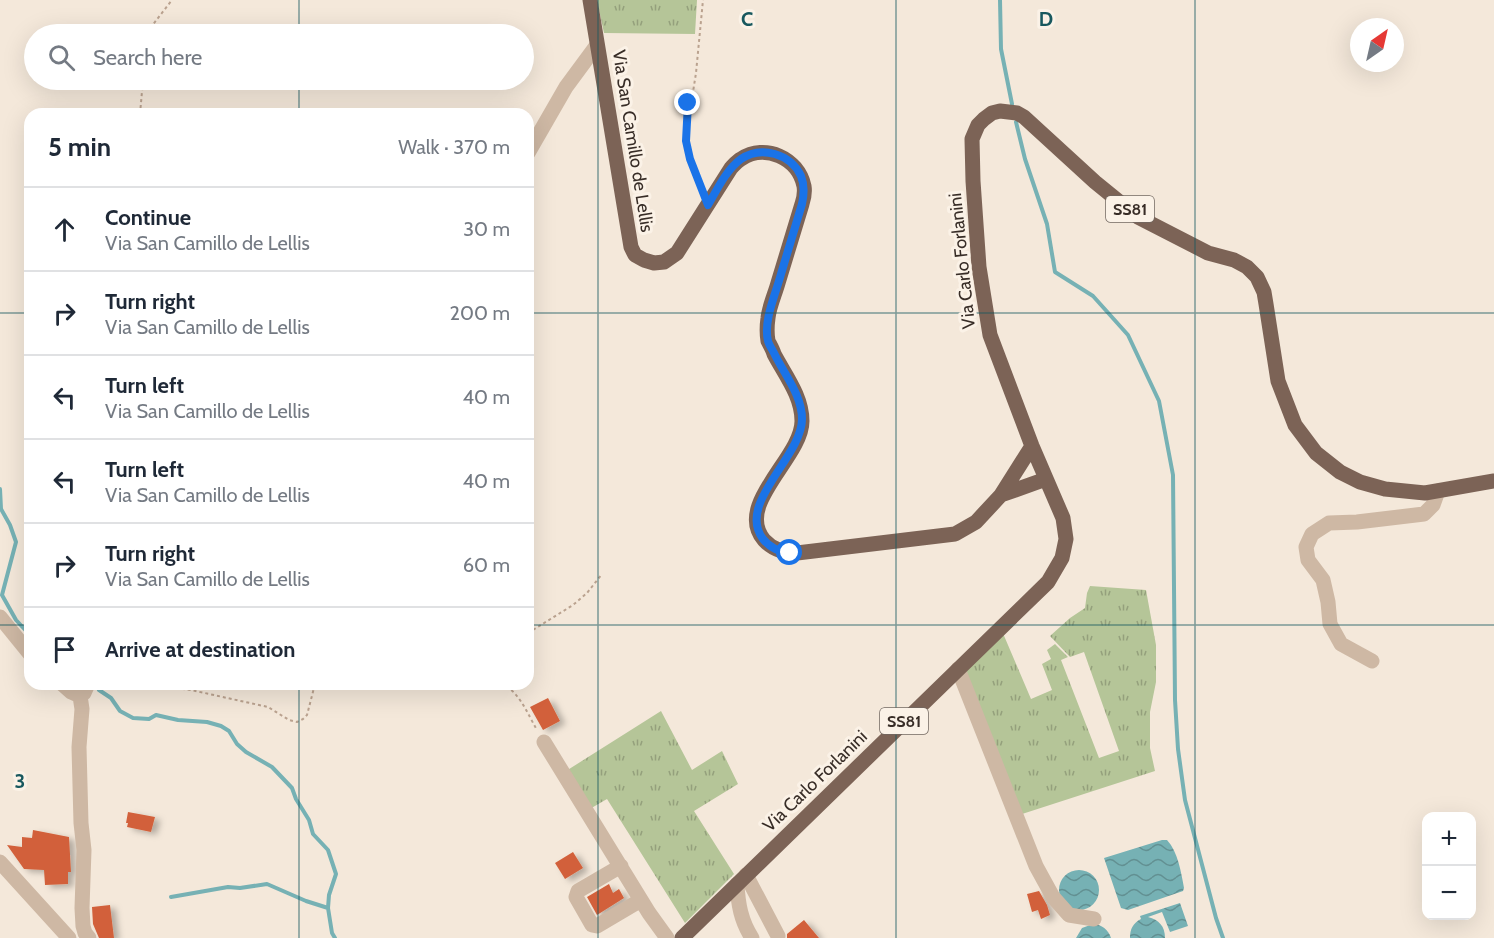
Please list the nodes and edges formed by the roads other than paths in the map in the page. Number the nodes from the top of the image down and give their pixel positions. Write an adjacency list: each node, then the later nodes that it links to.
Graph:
1 (590, 0): 2 (main road, Via San Camillo de Lellis)
2 (597, 45): 3 (street); 8 (main road, Via San Camillo de Lellis)
3 (534, 143)
4 (1032, 446): 5 (main road, Via Carlo Forlanini / SS81); 7 (main road, Via Carlo Forlanini / SS81); 8 (main road, Via San Camillo de Lellis)
5 (1046, 479): 8 (main road, Via San Camillo de Lellis); 12 (main road, Via Carlo Forlanini / SS81)
6 (1494, 481): 7 (main road, Via Carlo Forlanini / SS81)
7 (1438, 491): 11 (street)
8 (1002, 495)
9 (0, 617): 10 (street)
10 (24, 647)
11 (1372, 661)
12 (958, 669): 18 (main road, Via Carlo Forlanini / SS81); 20 (street)
13 (69, 690): 14 (street)
14 (84, 690): 23 (street)
15 (544, 742): 17 (street)
16 (0, 862): 22 (street)
17 (621, 866): 19 (street); 19 (street)
18 (742, 880): 21 (street); 25 (main road, Via Carlo Forlanini / SS81); 26 (street)
19 (641, 900): 24 (street)
20 (1094, 919)
21 (778, 936)
22 (69, 938)
23 (89, 938)
24 (667, 938)
25 (682, 938)
26 (752, 938)

